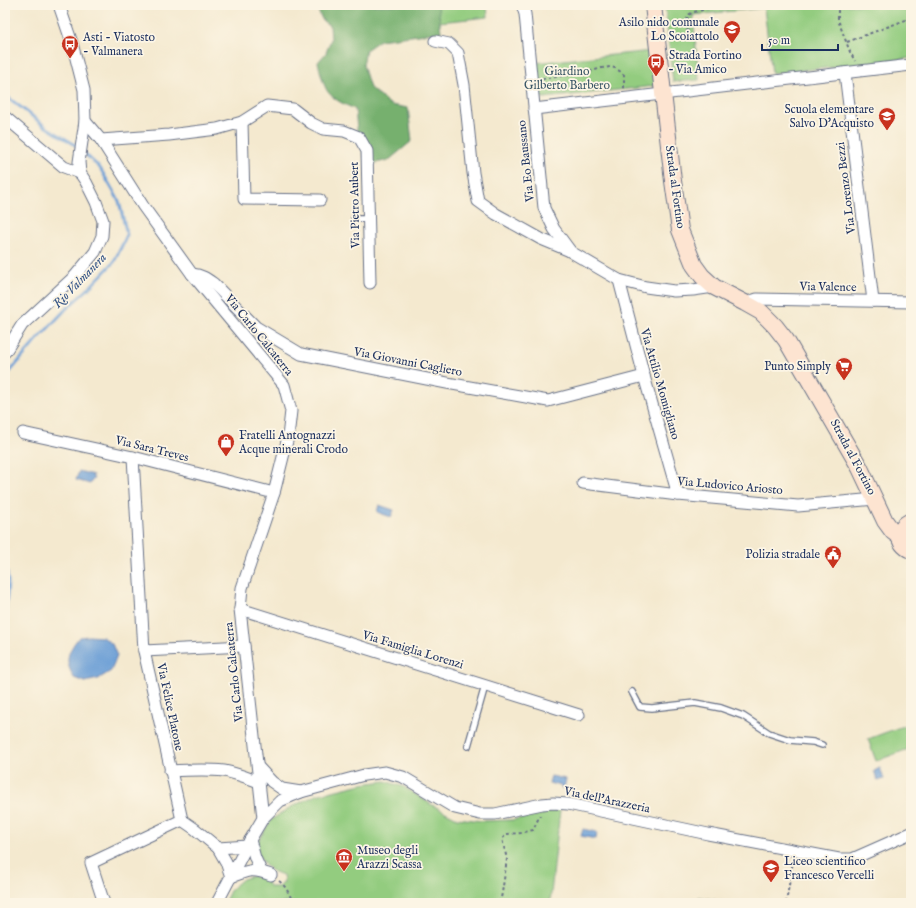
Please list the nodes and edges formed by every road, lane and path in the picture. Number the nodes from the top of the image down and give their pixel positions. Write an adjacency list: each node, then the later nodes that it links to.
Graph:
1 (60, 5): 18 (street)
2 (522, 5): 13 (street, Via Eo Baussano)
3 (653, 5): 14 (street, Strada al Fortino)
4 (717, 5): 7 (path)
5 (841, 5): 9 (path)
6 (911, 18): 9 (path)
7 (674, 39)
8 (435, 41): 25 (street)
9 (847, 42): 11 (path)
10 (911, 65): 11 (street)
11 (860, 71): 12 (street)
12 (845, 73): 14 (street); 30 (street, Via Lorenzo Bezzi)
13 (531, 80): 15 (path); 16 (street, Via Eo Baussano)
14 (663, 94): 15 (street); 29 (street, Strada al Fortino)
15 (626, 98): 16 (street)
16 (534, 109): 25 (street, Via Eo Baussano)
17 (5, 117): 21 (street)
18 (86, 121): 20 (street, Via Carlo Calcaterra); 21 (street)
19 (242, 122): 20 (street, Via Pietro Aubert); 22 (street); 24 (street, Via Pietro Aubert)
20 (101, 140): 26 (street, Via Carlo Calcaterra)
21 (79, 167): 33 (street)
22 (320, 200)
23 (354, 219): 24 (lane)
24 (368, 219): 28 (street, Via Pietro Aubert)
25 (571, 252): 27 (street, Via Eo Baussano)
26 (192, 274): 34 (street, Via Giovanni Cagliero); 38 (street, Via Carlo Calcaterra)
27 (619, 280): 29 (street, Via Eo Baussano); 34 (street, Via Attilio Momigliano)
28 (370, 283)
29 (714, 287): 32 (street, Strada al Fortino)
30 (873, 301): 31 (street, Via Valence); 32 (street, Via Valence)
31 (911, 302)
32 (746, 303): 40 (street, Strada al Fortino)
33 (5, 352)
34 (644, 376): 39 (street, Via Attilio Momigliano)
35 (23, 433): 36 (street, Via Sara Treves)
36 (133, 457): 38 (street, Via Sara Treves); 45 (street, Via Felice Platone)
37 (583, 483): 39 (street, Via Ludovico Ariosto)
38 (274, 493): 43 (street, Via Carlo Calcaterra)
39 (678, 494): 40 (street, Via Ludovico Ariosto)
40 (879, 506): 41 (street); 42 (street, Strada al Fortino)
41 (909, 522): 42 (street)
42 (907, 548)
43 (240, 609): 44 (street, Via Carlo Calcaterra); 46 (street, Via Famiglia Lorenzi)
44 (244, 646): 45 (street); 51 (street, Via Carlo Calcaterra)
45 (144, 651): 52 (street, Via Felice Platone)
46 (486, 686): 48 (street, Via Famiglia Lorenzi); 50 (lane)
47 (632, 692): 49 (lane)
48 (579, 715)
49 (822, 745)
50 (468, 746)
51 (258, 767): 53 (street, Via Carlo Calcaterra); 54 (street)
52 (170, 771): 53 (street); 57 (street, Via Felice Platone)
53 (259, 782): 56 (street, Via Carlo Calcaterra)
54 (301, 792): 55 (street, Via dell'Arazzeria); 56 (street, Via dell'Arazzeria)
55 (542, 804): 61 (street, Via dell'Arazzeria); 67 (path)
56 (263, 818): 59 (street, Via dell'Arazzeria)
57 (182, 820): 60 (street); 64 (street)
58 (911, 833): 61 (street, Via dell'Arazzeria)
59 (249, 843): 60 (street); 62 (street); 63 (street, Via dell'Arazzeria)
60 (218, 848): 63 (street)
61 (795, 851): 68 (path)
62 (266, 873): 63 (street); 66 (path)
63 (231, 876): 65 (street, Via dell'Arazzeria)
64 (104, 903)
65 (217, 903)
66 (293, 903)
67 (500, 903)
68 (786, 903)

